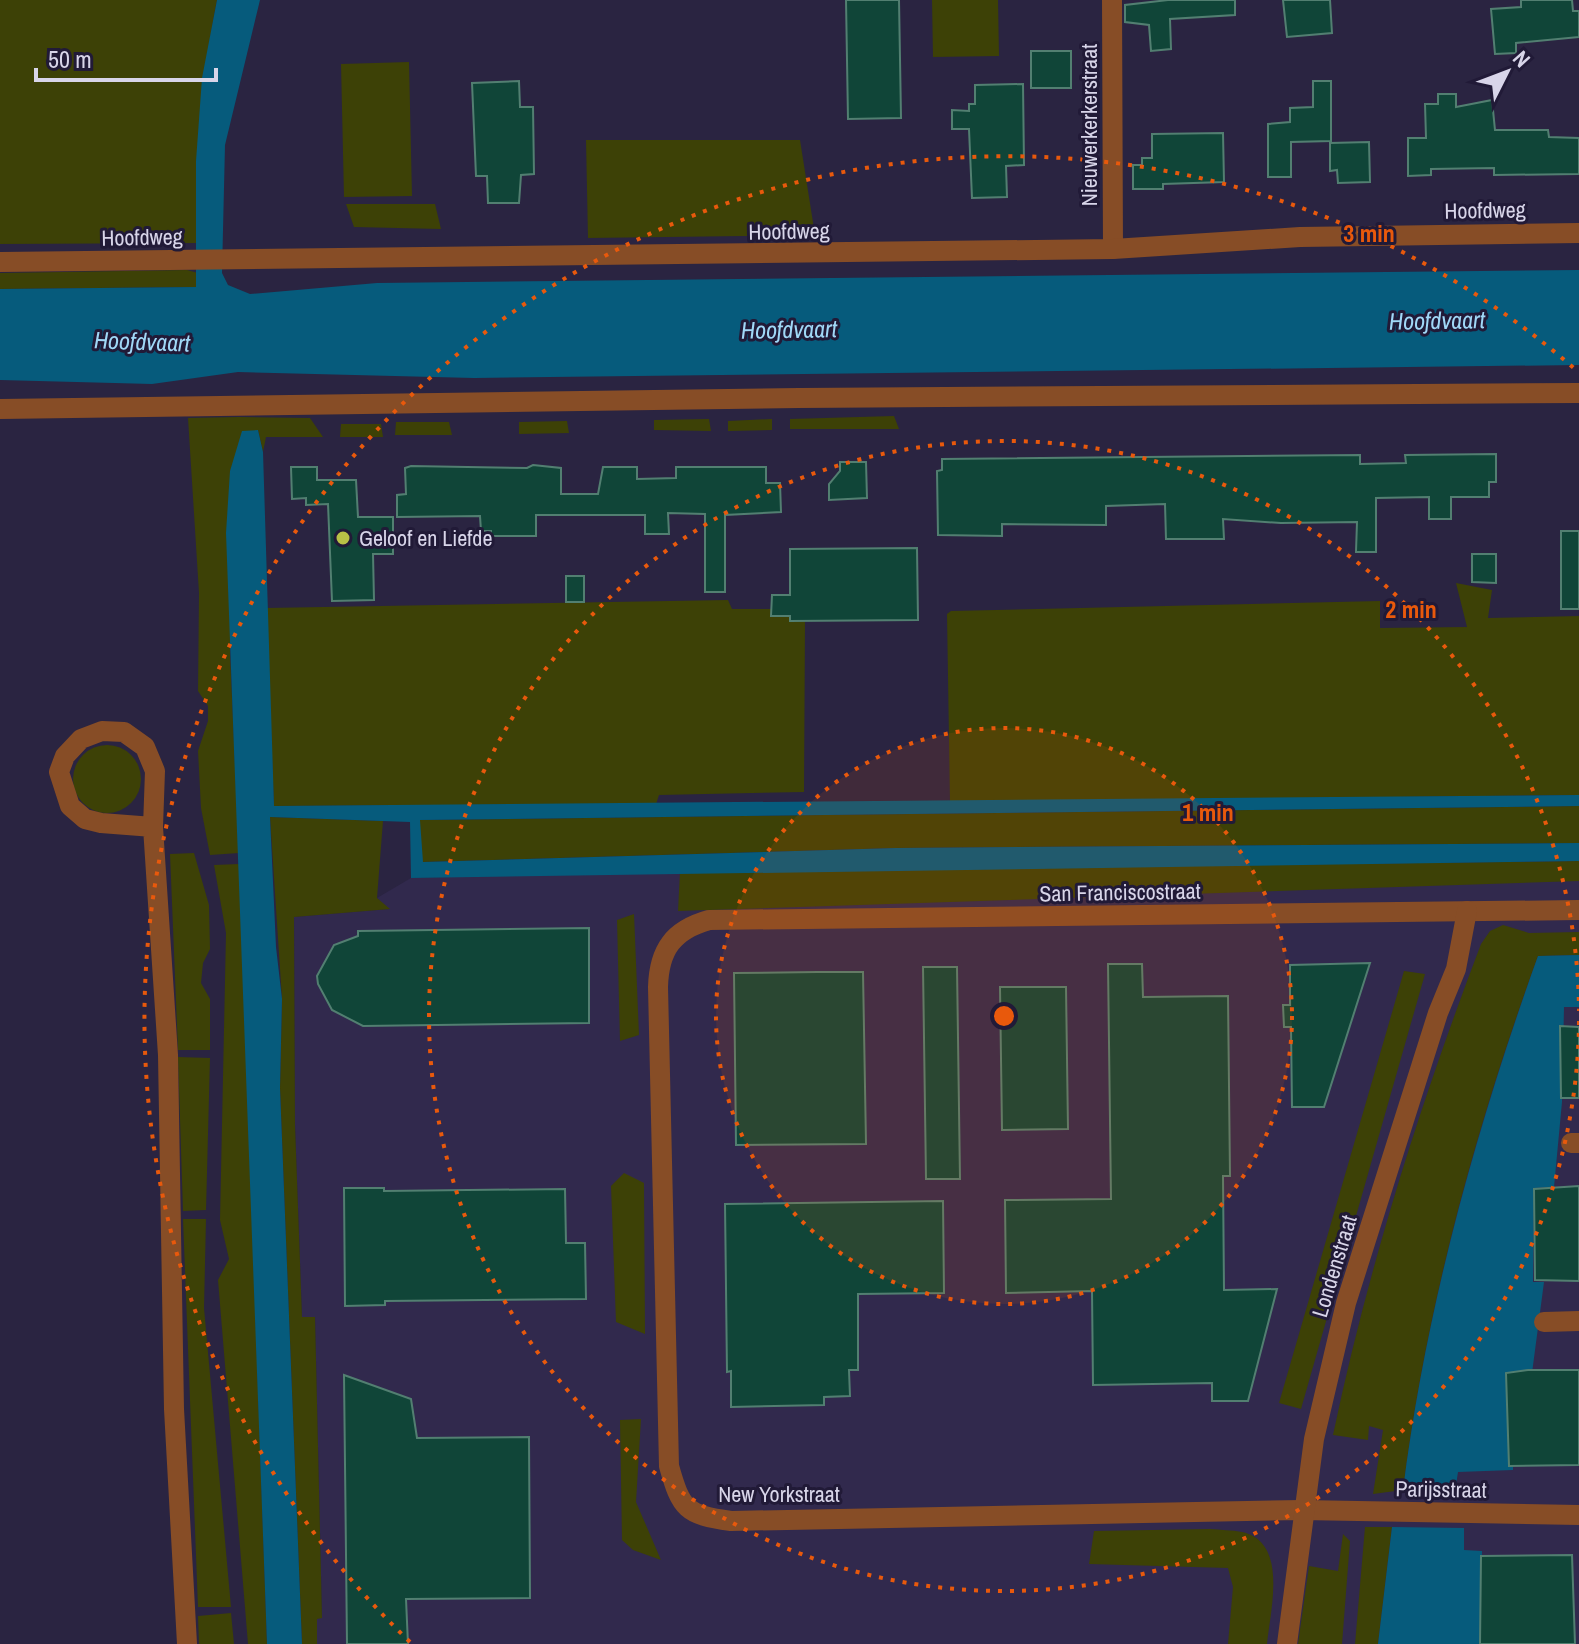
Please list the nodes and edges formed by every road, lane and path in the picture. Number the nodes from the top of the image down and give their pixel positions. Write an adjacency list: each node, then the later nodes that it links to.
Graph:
1 (1112, 0): 3 (street, Nieuwerkerkerstraat)
2 (1579, 233): 3 (street, Hoofdweg)
3 (1113, 249): 4 (street, Hoofdweg)
4 (0, 262)
5 (1579, 393): 6 (street)
6 (0, 409)
7 (153, 827): 7 (street); 15 (street)
8 (1579, 910): 9 (street, San Franciscostraat)
9 (1467, 911): 10 (street, San Franciscostraat); 13 (street, Londenstraat)
10 (668, 943): 13 (street, New Yorkstraat)
11 (1579, 1321): 12 (street)
12 (1544, 1322)
13 (1302, 1510): 14 (street, Parijsstraat); 16 (street, Londenstraat)
14 (1579, 1515)
15 (187, 1644)
16 (1287, 1644)

